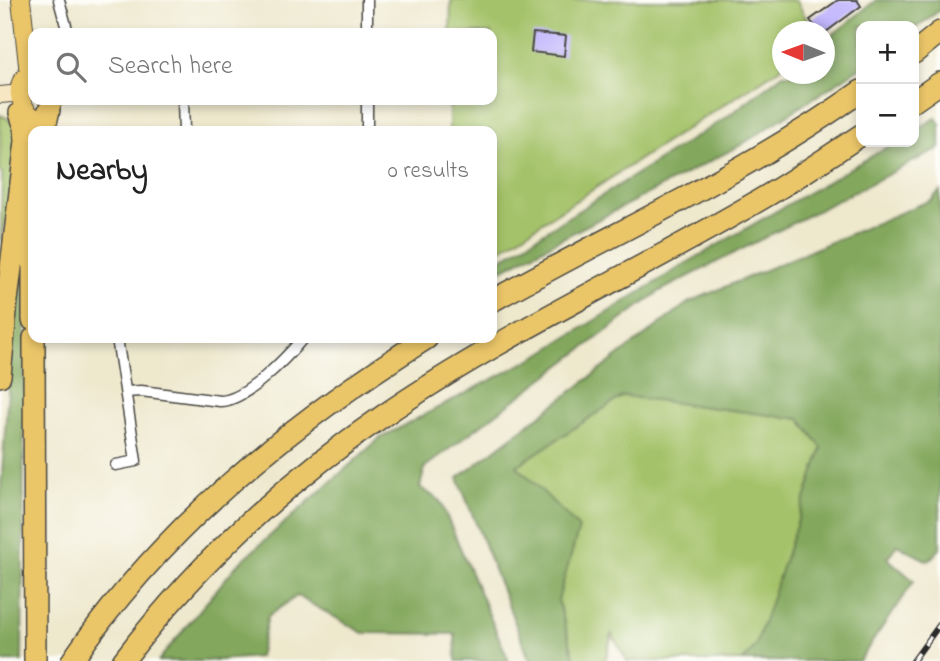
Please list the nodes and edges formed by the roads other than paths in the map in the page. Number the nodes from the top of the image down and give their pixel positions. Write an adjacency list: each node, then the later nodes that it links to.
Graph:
1 (21, 0): 8 (main road)
2 (60, 0): 4 (street)
3 (367, 0): 5 (street)
4 (67, 28)
5 (367, 28)
6 (940, 32): 7 (highway)
7 (919, 49)
8 (28, 52)
9 (28, 75): 13 (main road)
10 (940, 83): 12 (highway)
11 (856, 94): 21 (highway)
12 (919, 98)
13 (11, 100): 14 (main road); 26 (highway)
14 (51, 105): 17 (highway)
15 (183, 105): 18 (street)
16 (367, 105): 19 (street)
17 (45, 126)
18 (184, 126)
19 (367, 126)
20 (856, 138): 33 (highway)
21 (497, 298)
22 (34, 343): 30 (highway)
23 (118, 343): 27 (street)
24 (298, 343): 27 (street)
25 (419, 343): 29 (highway)
26 (0, 376)
27 (125, 392): 28 (street)
28 (116, 465)
29 (87, 640): 31 (highway); 32 (highway)
30 (35, 661)
31 (58, 661)
32 (72, 661)
33 (123, 661)

